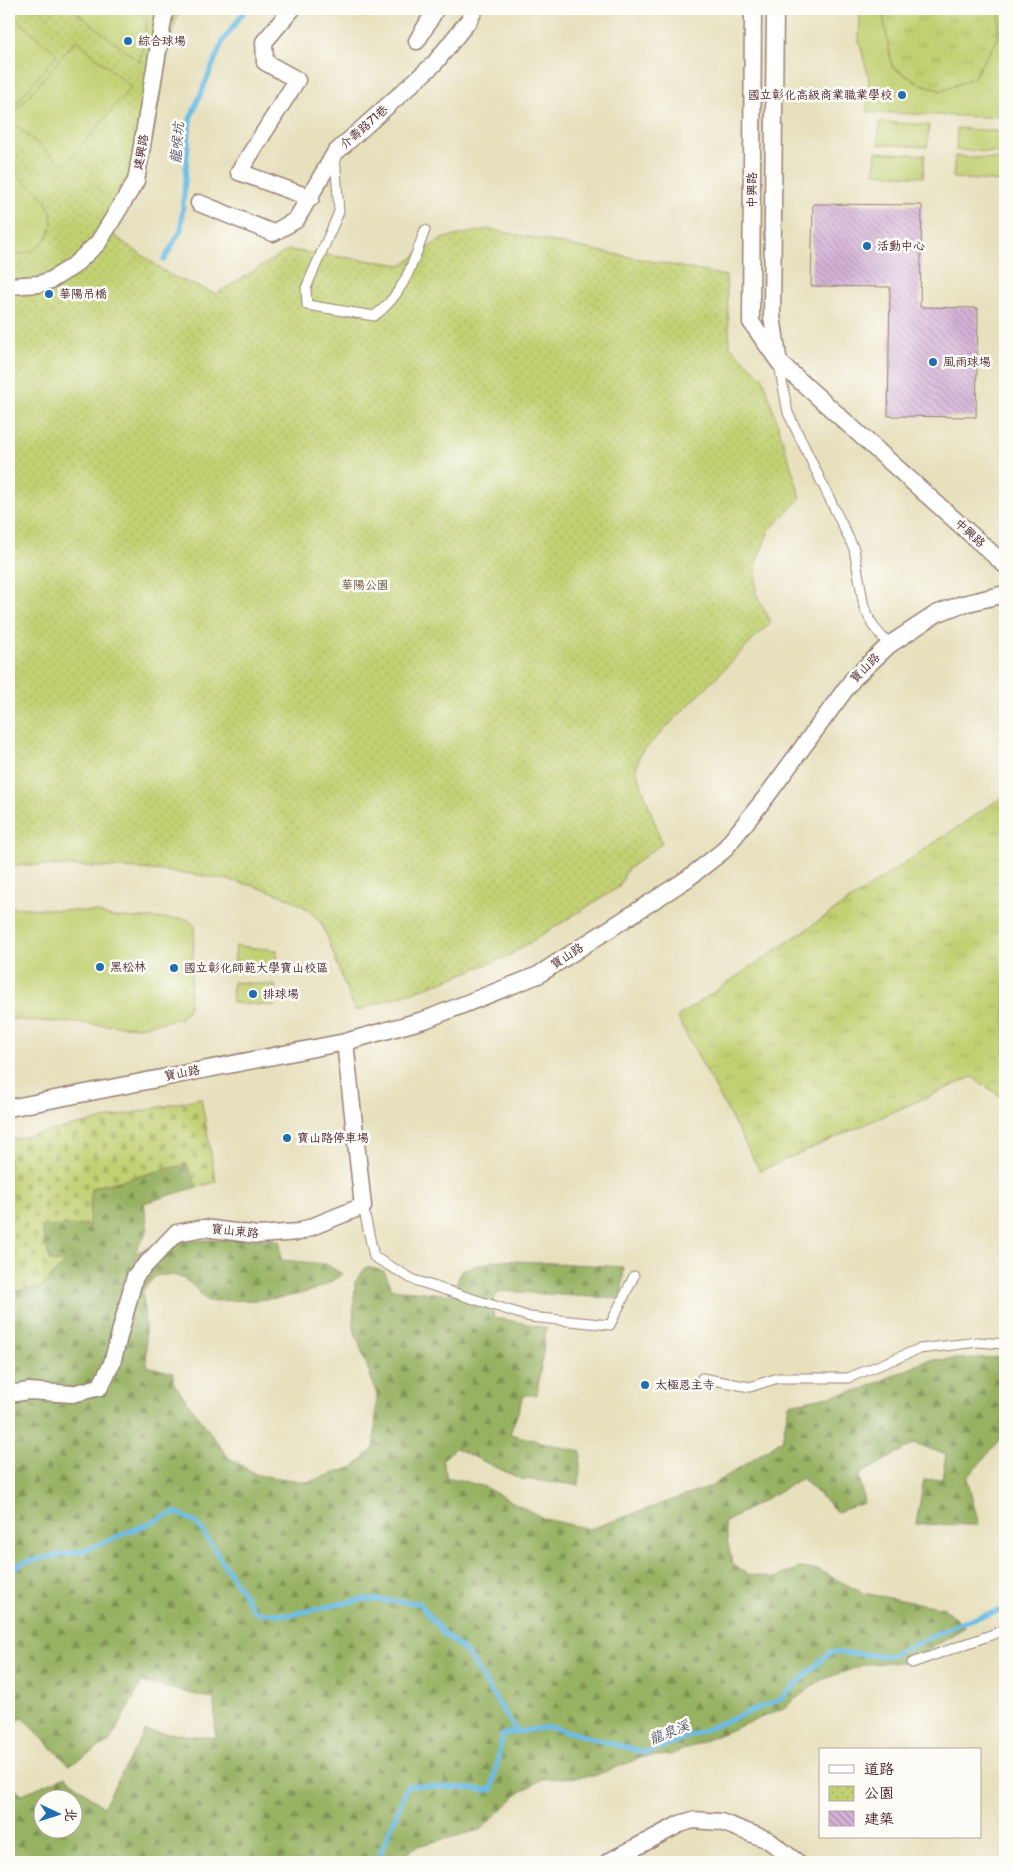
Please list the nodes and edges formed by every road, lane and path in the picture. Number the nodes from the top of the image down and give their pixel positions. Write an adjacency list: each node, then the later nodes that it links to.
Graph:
1 (165, 9): 12 (street, 建興路)
2 (292, 9): 9 (street)
3 (436, 9): 7 (street)
4 (475, 9): 8 (street, 介壽路71巷)
5 (753, 9): 13 (street, 中興路)
6 (775, 9): 13 (street, 中興路)
7 (417, 41)
8 (335, 153): 9 (street, 介壽路71巷); 11 (lane)
9 (311, 198): 10 (street, 介壽路71巷)
10 (198, 203)
11 (425, 230)
12 (9, 286)
13 (779, 362): 14 (street, 中興路); 16 (lane)
14 (1005, 565)
15 (1005, 594): 16 (street, 寶山路)
16 (889, 645): 17 (street, 寶山路)
17 (344, 1042): 18 (street, 寶山路); 19 (street)
18 (9, 1108)
19 (363, 1206): 20 (lane); 23 (street, 寶山東路)
20 (634, 1276)
21 (1005, 1344): 22 (lane)
22 (702, 1378)
23 (9, 1394)
24 (1005, 1630): 25 (lane)
25 (912, 1663)
26 (608, 1862): 27 (street)
27 (797, 1862)

